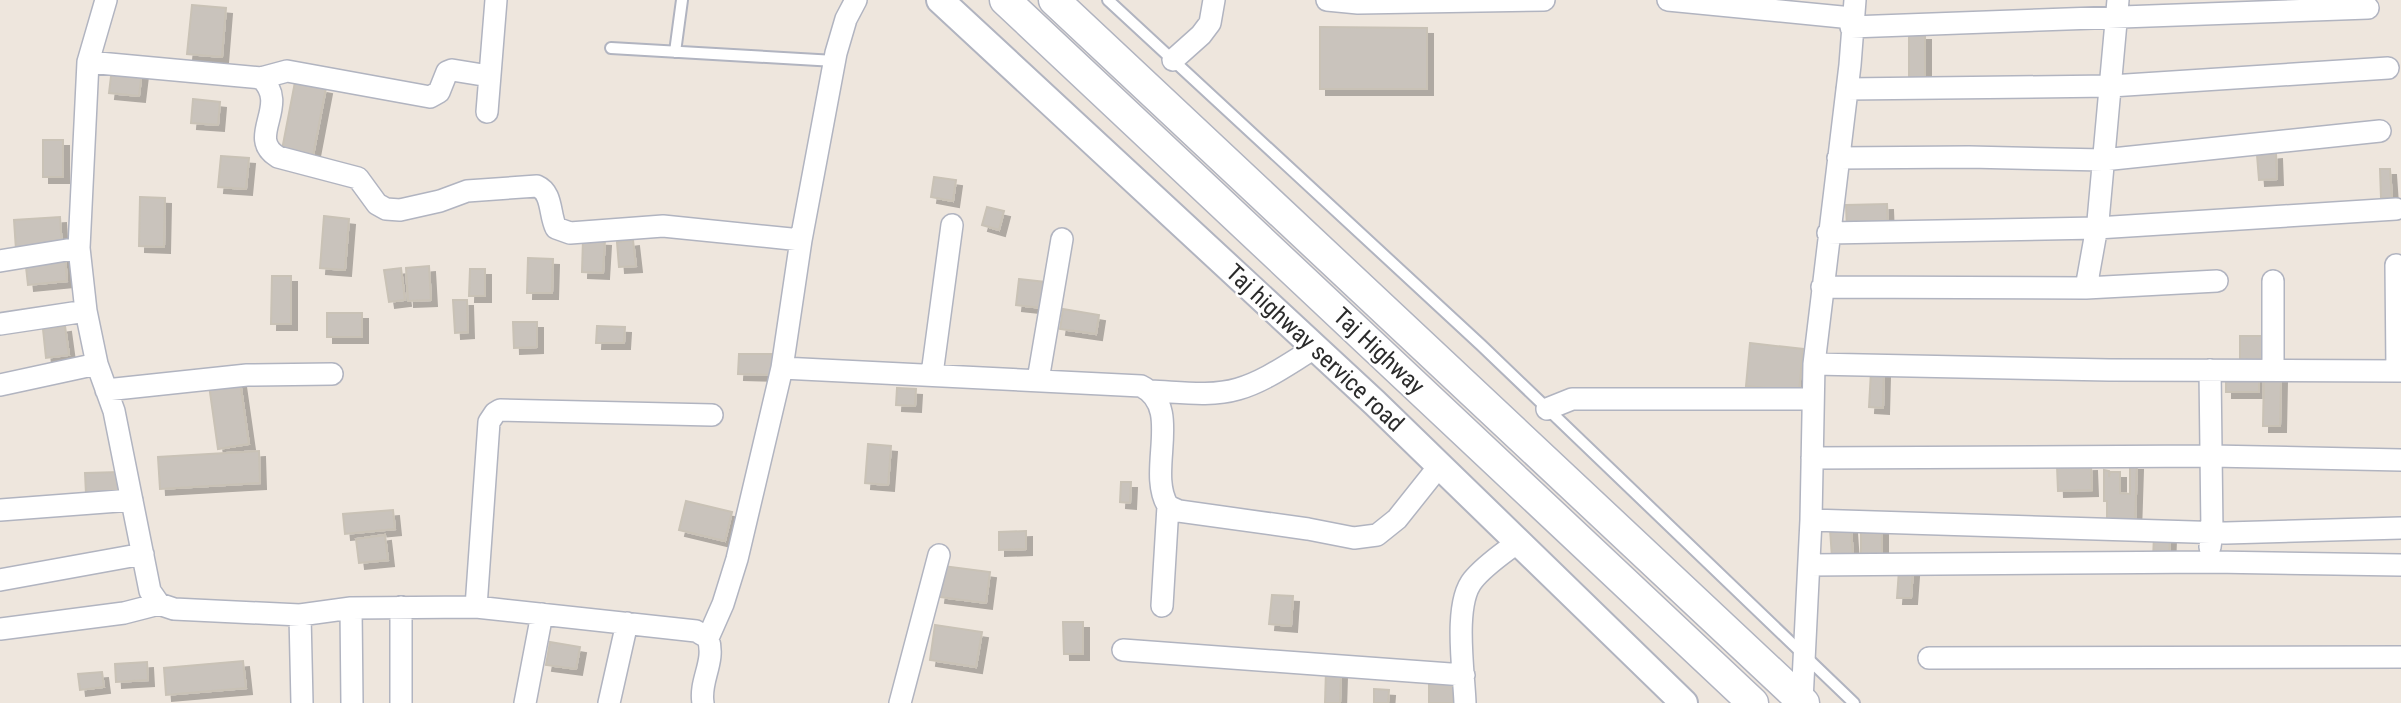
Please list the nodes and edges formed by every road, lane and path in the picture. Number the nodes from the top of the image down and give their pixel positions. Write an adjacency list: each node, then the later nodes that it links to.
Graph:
1 (106, 0): 20 (street)
2 (496, 0): 22 (street)
3 (682, 0): 17 (lane)
4 (856, 0): 18 (street)
5 (940, 0): 45 (street, Taj highway service road)
6 (1004, 0): 103 (main road, Taj Highway)
7 (1054, 0): 93 (main road)
8 (1108, 0): 19 (lane)
9 (1214, 0): 19 (street)
10 (1328, 0): 11 (street)
11 (1544, 0)
12 (1668, 0): 15 (street)
13 (2117, 8): 14 (street); 15 (street); 24 (street)
14 (2368, 8)
15 (1853, 15): 25 (street)
16 (611, 48): 17 (lane)
17 (675, 52): 18 (lane)
18 (835, 61): 35 (street)
19 (1173, 61): 59 (lane)
20 (88, 62): 23 (street); 36 (street)
21 (2388, 68): 24 (street)
22 (489, 76): 23 (street); 26 (street)
23 (261, 78): 35 (street)
24 (2111, 86): 25 (street); 29 (street)
25 (1847, 89): 28 (street)
26 (487, 112)
27 (2380, 131): 29 (street)
28 (1838, 158): 29 (street); 33 (street)
29 (2103, 160): 32 (street)
30 (2396, 209): 32 (street)
31 (952, 225): 53 (street)
32 (2097, 228): 33 (street); 42 (street)
33 (1829, 233): 41 (street)
34 (1062, 239): 54 (street)
35 (801, 240): 48 (street)
36 (79, 248): 37 (street); 43 (street)
37 (0, 261)
38 (2396, 265): 51 (street)
39 (2217, 281): 42 (street)
40 (2273, 281): 49 (street)
41 (1822, 287): 42 (street); 47 (street)
42 (2086, 288)
43 (86, 311): 44 (street); 46 (street)
44 (0, 324)
45 (1315, 348): 57 (street); 64 (street, Taj highway service road)
46 (97, 364): 55 (street); 56 (street)
47 (1814, 364): 50 (street); 58 (street)
48 (782, 368): 53 (street); 87 (street)
49 (2273, 369): 50 (street); 51 (street)
50 (2210, 370): 61 (street)
51 (2399, 370)
52 (332, 374): 56 (street)
53 (932, 374): 54 (street)
54 (1038, 380): 57 (street)
55 (0, 385)
56 (106, 390): 65 (street)
57 (1152, 391): 66 (street)
58 (1813, 399): 59 (street); 62 (street)
59 (1547, 409): 89 (lane)
60 (712, 415): 81 (street)
61 (2211, 456): 62 (street); 63 (street); 70 (street)
62 (1812, 458): 68 (street)
63 (2401, 460)
64 (1440, 465): 66 (street); 71 (street, Taj highway service road)
65 (132, 500): 67 (street); 72 (street)
66 (1168, 506): 79 (street)
67 (0, 510)
68 (1811, 520): 70 (street); 75 (street)
69 (2401, 528): 70 (street)
70 (2212, 532): 74 (street)
71 (1519, 541): 92 (street); 102 (street, Taj highway service road)
72 (143, 554): 77 (street); 78 (street)
73 (939, 555): 100 (street)
74 (2212, 562): 75 (street); 76 (street)
75 (1809, 565): 89 (street)
76 (2401, 565)
77 (0, 580)
78 (159, 604): 84 (street); 86 (street)
79 (1162, 606)
80 (401, 607): 81 (street); 82 (street); 96 (street)
81 (476, 607): 83 (street)
82 (351, 608): 84 (street); 95 (street)
83 (542, 614): 85 (street); 97 (street)
84 (300, 615): 94 (street)
85 (627, 623): 87 (street); 98 (street)
86 (0, 629)
87 (708, 638): 99 (street)
88 (1123, 650): 92 (street)
89 (1805, 656): 93 (street); 104 (lane)
90 (2401, 657): 91 (street)
91 (1929, 658)
92 (1464, 675): 101 (street)
93 (1803, 702)
94 (302, 703)
95 (352, 703)
96 (401, 703)
97 (525, 703)
98 (609, 703)
99 (703, 703)
100 (900, 703)
101 (1465, 703)
102 (1684, 703)
103 (1753, 703)
104 (1854, 703)

